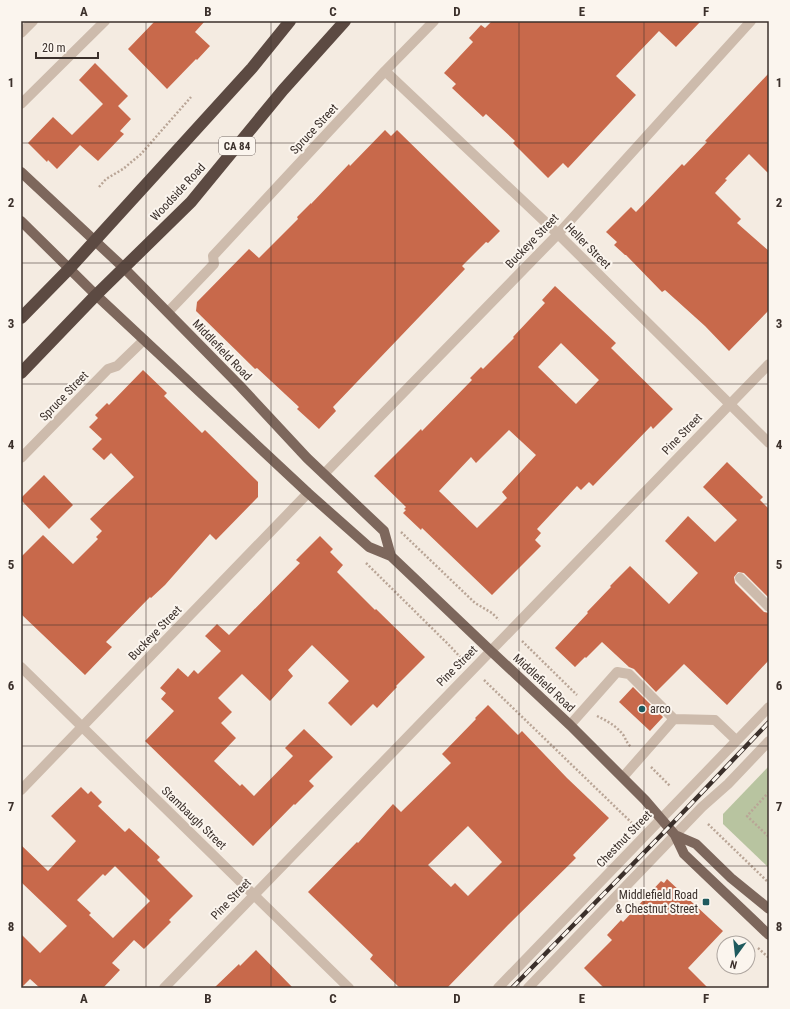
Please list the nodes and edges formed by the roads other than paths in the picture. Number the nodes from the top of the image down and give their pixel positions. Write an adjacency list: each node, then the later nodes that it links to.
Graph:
1 (33, 21): 7 (street)
2 (105, 21): 9 (street)
3 (290, 21): 13 (highway)
4 (345, 21): 14 (highway, Woodside Road / CA 84)
5 (434, 21): 8 (street, Spruce Street)
6 (751, 21): 12 (street, Buckeye Street)
7 (21, 33)
8 (385, 71): 12 (street, Heller Street); 17 (street, Spruce Street)
9 (21, 104)
10 (21, 172): 13 (main road, Middlefield Road)
11 (21, 221): 15 (main road, Middlefield Road)
12 (558, 234): 22 (street, Heller Street); 25 (street, Buckeye Street)
13 (94, 241): 14 (main road, Middlefield Road); 15 (highway)
14 (124, 268): 16 (highway, Woodside Road / CA 84); 17 (main road, Middlefield Road)
15 (69, 269): 16 (main road, Middlefield Road); 18 (highway)
16 (96, 295): 19 (main road, Middlefield Road); 21 (highway, Woodside Road / CA 84)
17 (168, 312): 25 (main road, Middlefield Road)
18 (21, 318)
19 (144, 340): 24 (street, Spruce Street); 26 (main road, Middlefield Road)
20 (769, 364): 22 (street, Pine Street)
21 (21, 373)
22 (730, 404): 23 (street, Heller Street); 30 (street, Pine Street)
23 (769, 443)
24 (21, 458)
25 (324, 474): 27 (main road, Middlefield Road)
26 (308, 493): 27 (main road, Middlefield Road); 35 (street, Buckeye Street)
27 (392, 556): 30 (main road, Middlefield Road)
28 (740, 578): 29 (street)
29 (769, 608)
30 (490, 651): 34 (main road, Middlefield Road); 42 (street, Pine Street)
31 (21, 667): 35 (street, Stambaugh Street)
32 (769, 707): 36 (street, Chestnut Street)
33 (674, 719): 34 (street); 36 (street); 38 (street)
34 (570, 725): 38 (main road, Middlefield Road)
35 (83, 727): 39 (street, Buckeye Street); 42 (street, Stambaugh Street)
36 (736, 740): 40 (street, Chestnut Street)
37 (769, 742): 41 (street)
38 (623, 777): 40 (main road, Middlefield Road)
39 (21, 790)
40 (661, 819): 41 (main road, Middlefield Road); 47 (street, Chestnut Street)
41 (675, 835): 43 (main road, Middlefield Road); 44 (main road, Middlefield Road); 48 (street)
42 (254, 895): 45 (street, Pine Street); 46 (street, Stambaugh Street)
43 (769, 909)
44 (769, 935)
45 (164, 988)
46 (349, 988)
47 (498, 988)
48 (528, 988)

